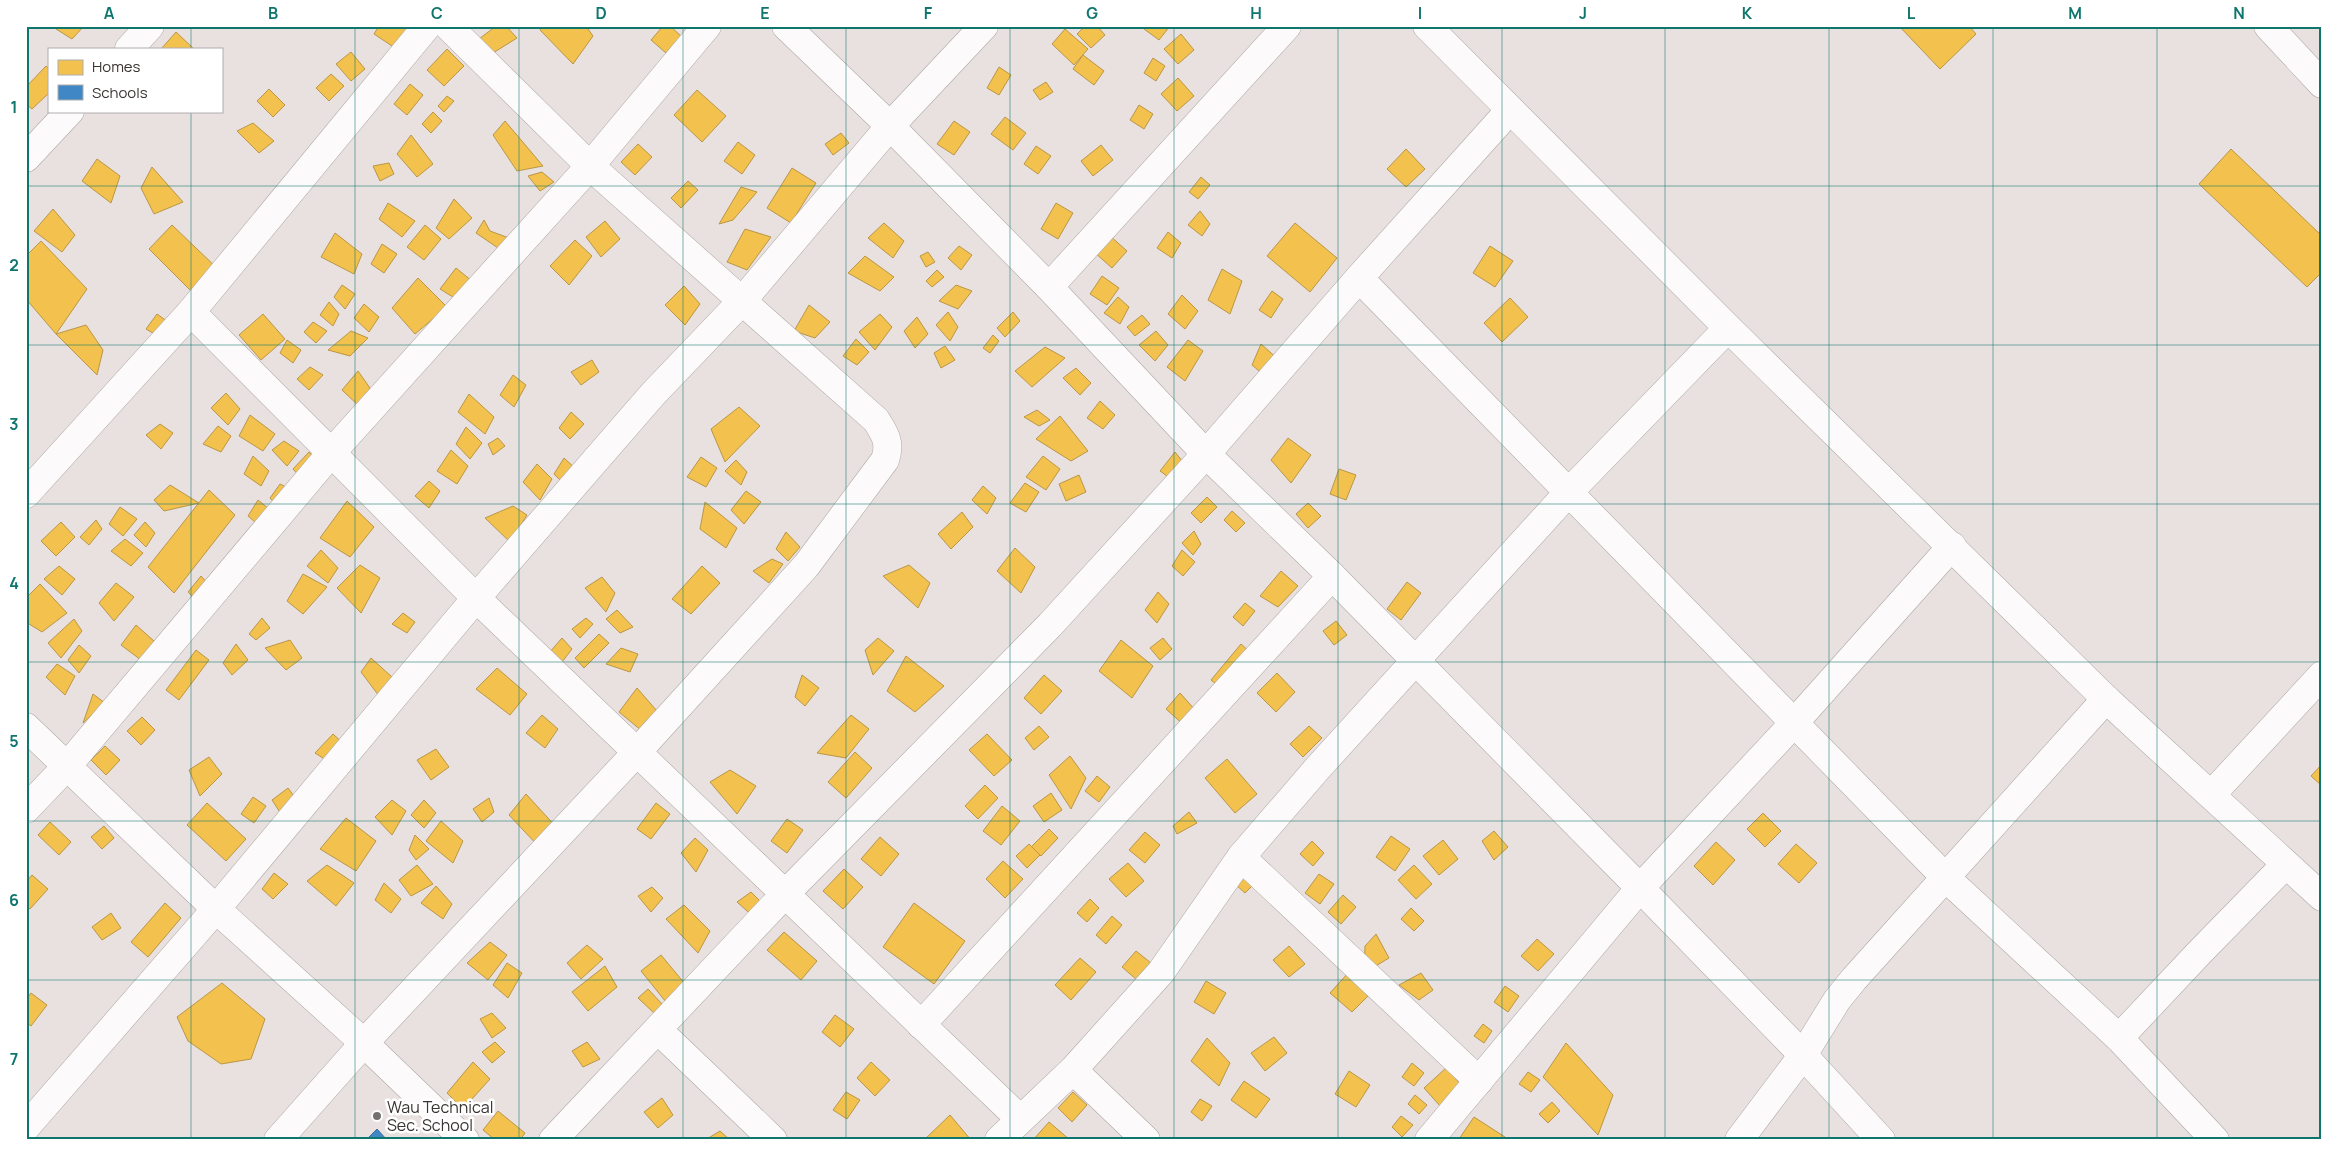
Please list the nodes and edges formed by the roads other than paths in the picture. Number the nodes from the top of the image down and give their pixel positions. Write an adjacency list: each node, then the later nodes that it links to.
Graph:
1 (150, 26): 10 (street)
2 (427, 26): 20 (street)
3 (448, 26): 16 (street)
4 (707, 26): 16 (street)
5 (786, 26): 14 (street)
6 (984, 26): 14 (street)
7 (1287, 26): 18 (street)
8 (1427, 26): 12 (street)
9 (2268, 26): 11 (street)
10 (130, 48)
11 (2322, 84)
12 (1510, 110): 17 (street); 21 (street)
13 (69, 112): 15 (street)
14 (890, 126): 18 (street); 19 (street)
15 (26, 158)
16 (590, 166): 19 (street); 22 (street)
17 (1359, 278): 23 (street); 24 (street)
18 (1049, 287): 23 (street)
19 (742, 300): 28 (street); 34 (street)
20 (191, 312): 22 (street); 25 (street)
21 (1728, 328): 24 (street); 26 (street)
22 (332, 452): 28 (street); 35 (street)
23 (1206, 454): 27 (street); 42 (street)
24 (1568, 493): 29 (street); 32 (street)
25 (26, 494)
26 (1952, 546): 31 (street); 32 (street)
27 (1332, 576): 29 (street); 45 (street)
28 (476, 598): 34 (street); 44 (street)
29 (1416, 661): 38 (street); 41 (street)
30 (2322, 675): 36 (street)
31 (2106, 700): 36 (street); 40 (street)
32 (1794, 722): 40 (street); 41 (street)
33 (26, 727): 35 (street)
34 (637, 752): 42 (street); 48 (street)
35 (68, 765): 37 (street); 44 (street)
36 (2212, 794): 39 (street)
37 (26, 809)
38 (1241, 857): 50 (street); 51 (street)
39 (2285, 865): 43 (street); 47 (street)
40 (1946, 878): 47 (street); 49 (street)
41 (1640, 888): 49 (street); 51 (street)
42 (785, 894): 45 (street); 46 (street)
43 (2322, 897)
44 (216, 909): 48 (street); 53 (street)
45 (921, 1025): 52 (street)
46 (658, 1030): 56 (street); 57 (street)
47 (2119, 1038): 63 (street)
48 (364, 1043): 54 (street); 55 (street)
49 (1803, 1056): 61 (street); 62 (street)
50 (1073, 1070): 52 (street); 59 (street)
51 (1479, 1081): 60 (street)
52 (1020, 1119): 58 (street)
53 (26, 1127)
54 (278, 1140)
55 (464, 1140)
56 (553, 1140)
57 (773, 1140)
58 (999, 1140)
59 (1146, 1140)
60 (1429, 1140)
61 (1739, 1140)
62 (1881, 1140)
63 (2215, 1140)

